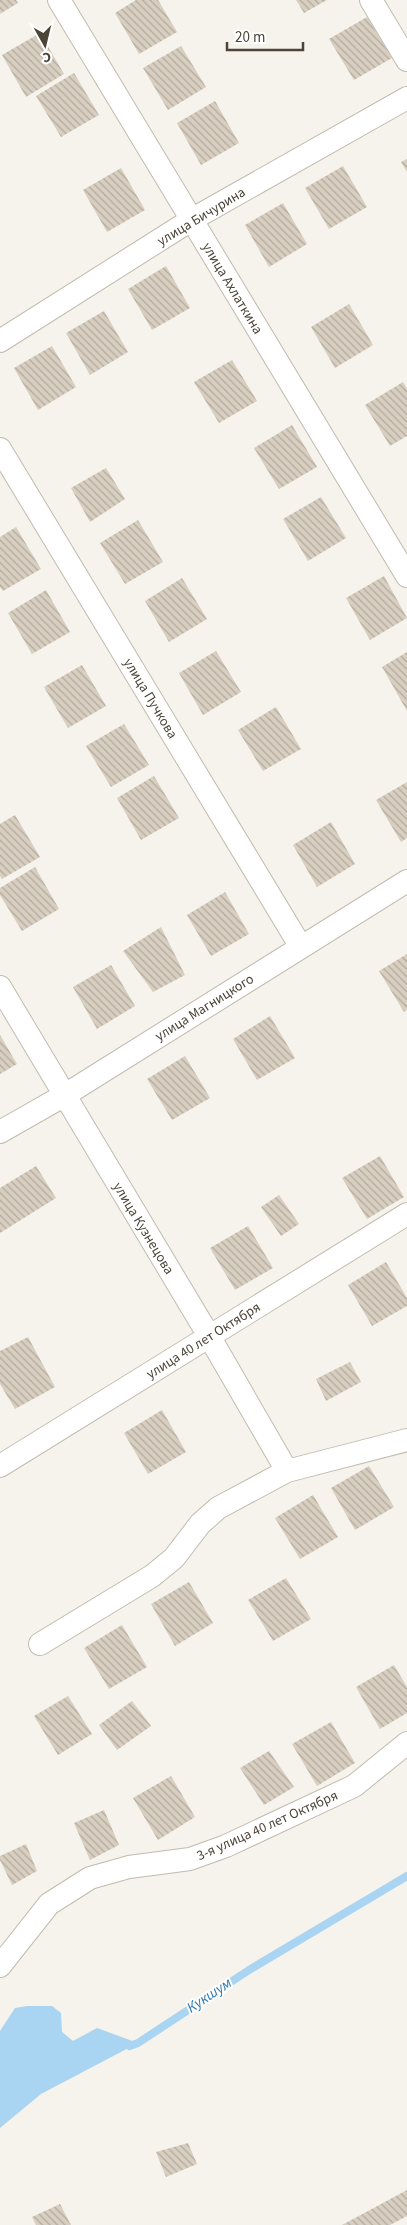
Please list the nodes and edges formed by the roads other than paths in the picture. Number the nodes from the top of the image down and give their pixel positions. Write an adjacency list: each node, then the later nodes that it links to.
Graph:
1 (59, 0): 5 (street, улица Ахлаткина)
2 (371, 0): 3 (street)
3 (407, 60)
4 (407, 98): 5 (street, улица Бичурина)
5 (191, 220): 6 (street, улица Бичурина); 8 (street, улица Ахлаткина)
6 (0, 341)
7 (0, 449): 10 (street, улица Пучкова)
8 (407, 576)
9 (407, 881): 10 (street, улица Магницкого)
10 (301, 947): 12 (street, улица Магницкого)
11 (0, 986): 12 (street, улица Кузнецова)
12 (65, 1095): 13 (street, улица Магницкого); 15 (street, улица Кузнецова)
13 (0, 1132)
14 (407, 1214): 15 (street, улица 40 лет Октября)
15 (209, 1336): 17 (street, улица 40 лет Октября); 18 (street, улица Кузнецова)
16 (407, 1440): 18 (street)
17 (0, 1466)
18 (287, 1471): 19 (street)
19 (40, 1644)
20 (407, 1743): 21 (street, 3-я улица 40 лет Октября)
21 (0, 1966)

